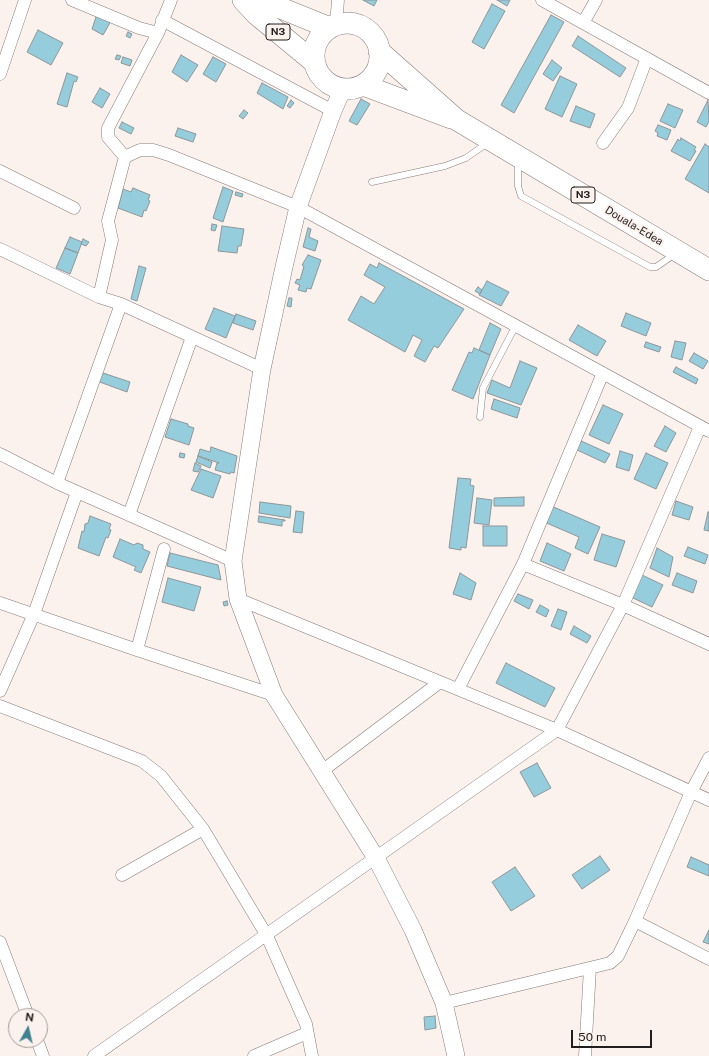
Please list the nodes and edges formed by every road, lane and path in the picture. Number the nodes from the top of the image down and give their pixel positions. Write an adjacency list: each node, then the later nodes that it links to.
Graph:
1 (25, 0): 16 (street)
2 (72, 0): 12 (street)
3 (171, 0): 9 (street)
4 (243, 0): 15 (highway, N3)
5 (261, 0): 11 (highway, N3)
6 (338, 0): 11 (street)
7 (542, 0): 10 (street)
8 (596, 0): 10 (street)
9 (162, 20): 12 (street); 20 (street)
10 (583, 23): 14 (street)
11 (333, 26): 13 (highway, N3); 15 (highway)
12 (158, 33): 24 (street)
13 (379, 51): 17 (highway); 21 (highway, Douala-Edea / N3)
14 (647, 58): 19 (street); 23 (street)
15 (314, 62): 18 (highway, N3)
16 (0, 74)
17 (363, 85): 18 (highway, N3); 21 (highway, Douala-Edea / N3)
18 (343, 88): 20 (main road)
19 (709, 93)
20 (332, 111): 28 (main road)
21 (457, 120): 22 (highway, Douala-Edea / N3)
22 (491, 141): 25 (highway, Douala-Edea / N3); 27 (lane)
23 (603, 143)
24 (126, 157): 28 (street); 33 (street)
25 (518, 157): 31 (highway, Douala-Edea / N3); 31 (lane)
26 (0, 171): 29 (street)
27 (372, 182)
28 (298, 207): 35 (street); 37 (main road)
29 (74, 208)
30 (0, 249): 33 (street)
31 (678, 252): 32 (highway, Douala-Edea / N3)
32 (709, 270)
33 (99, 297): 34 (street)
34 (121, 304): 36 (street); 42 (street)
35 (516, 325): 38 (street); 39 (lane)
36 (192, 337): 37 (street); 44 (street)
37 (262, 369): 46 (main road)
38 (603, 373): 40 (street); 47 (street)
39 (480, 417)
40 (705, 429): 50 (street)
41 (0, 456): 42 (street)
42 (57, 483): 43 (street)
43 (77, 492): 44 (street); 51 (street)
44 (129, 515): 46 (street)
45 (164, 550): 53 (street)
46 (233, 561): 48 (main road)
47 (523, 564): 50 (street); 55 (street)
48 (238, 599): 54 (street); 57 (main road)
49 (0, 603): 51 (street)
50 (623, 605): 52 (street); 59 (street)
51 (34, 614): 53 (street); 56 (street)
52 (709, 644)
53 (136, 650): 57 (street)
54 (440, 682): 55 (street); 61 (street)
55 (458, 689): 59 (street)
56 (0, 691)
57 (274, 695): 61 (main road)
58 (0, 706): 64 (street)
59 (557, 730): 62 (street); 65 (street)
60 (709, 758): 62 (street)
61 (322, 771): 65 (main road)
62 (691, 792): 63 (street); 67 (street)
63 (709, 800)
64 (203, 829): 66 (street); 68 (street)
65 (376, 858): 68 (street); 72 (main road)
66 (122, 875)
67 (635, 921): 70 (street); 71 (street)
68 (267, 936): 74 (street); 75 (street)
69 (0, 942): 73 (street)
70 (709, 958)
71 (590, 968): 72 (street); 79 (street)
72 (444, 1003): 78 (main road)
73 (25, 1008)
74 (308, 1033): 76 (street); 77 (street)
75 (94, 1056)
76 (254, 1056)
77 (312, 1056)
78 (456, 1056)
79 (585, 1056)

